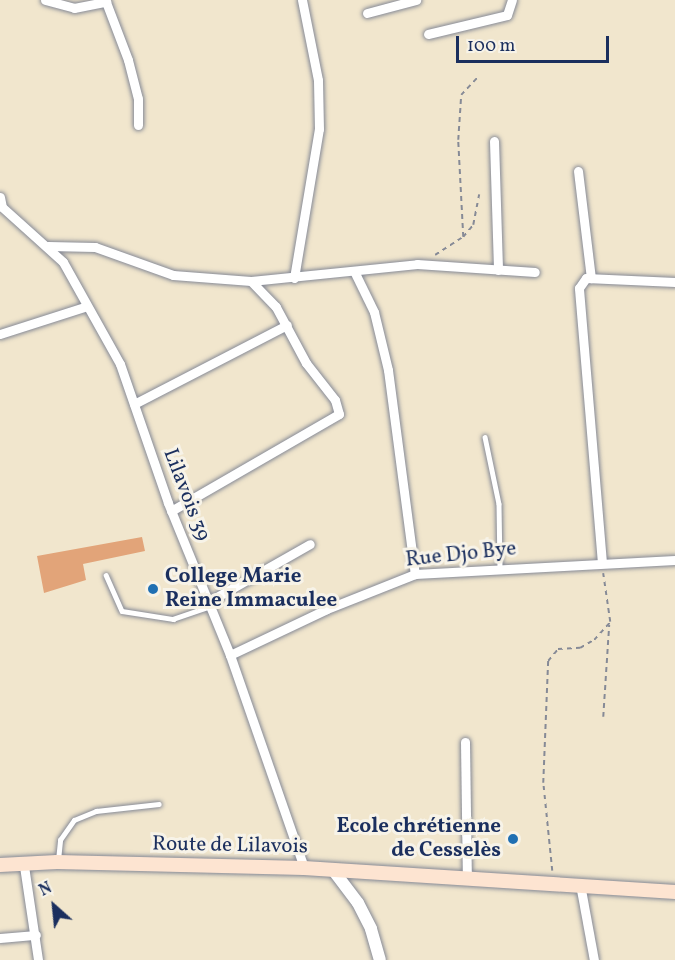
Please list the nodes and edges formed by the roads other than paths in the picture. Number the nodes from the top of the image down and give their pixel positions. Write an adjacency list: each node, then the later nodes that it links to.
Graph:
1 (45, 0): 7 (street)
2 (302, 0): 15 (street)
3 (417, 0): 5 (street)
4 (512, 0): 6 (street)
5 (367, 13)
6 (428, 34)
7 (138, 125)
8 (495, 141): 12 (street)
9 (578, 171): 16 (street)
10 (1, 204): 11 (street, Lilavois 39)
11 (48, 246): 17 (street); 19 (street, Lilavois 39)
12 (498, 270): 13 (street); 14 (street)
13 (354, 272): 15 (street); 29 (street)
14 (535, 272)
15 (294, 278): 17 (street)
16 (591, 278): 18 (street); 27 (street)
17 (251, 281): 20 (street)
18 (675, 282)
19 (87, 306): 21 (street); 22 (street, Lilavois 39)
20 (287, 325): 22 (street); 24 (street)
21 (0, 334)
22 (134, 404): 24 (street, Lilavois 39)
23 (485, 437): 28 (lane)
24 (171, 511): 31 (street, Lilavois 39)
25 (310, 544): 31 (street)
26 (675, 560): 27 (street, Rue Djo Bye)
27 (602, 563): 28 (street, Rue Djo Bye)
28 (500, 567): 29 (street, Rue Djo Bye)
29 (415, 574): 32 (street, Rue Djo Bye)
30 (106, 575): 31 (lane)
31 (209, 604): 32 (street, Lilavois 39)
32 (231, 656): 38 (street, Lilavois 39)
33 (465, 742): 40 (street)
34 (159, 804): 35 (lane)
35 (57, 862): 37 (main road, Route de Lilavois); 38 (main road, Route de Lilavois)
36 (0, 865): 37 (main road, Route de Lilavois)
37 (24, 866): 43 (street)
38 (304, 868): 39 (main road, Route de Lilavois)
39 (333, 870): 40 (main road, Route de Lilavois); 46 (street)
40 (467, 880): 41 (main road, Route de Lilavois)
41 (580, 884): 42 (main road, Route de Lilavois); 47 (street)
42 (675, 892)
43 (36, 935): 44 (street); 45 (street)
44 (0, 938)
45 (38, 960)
46 (380, 960)
47 (594, 960)

